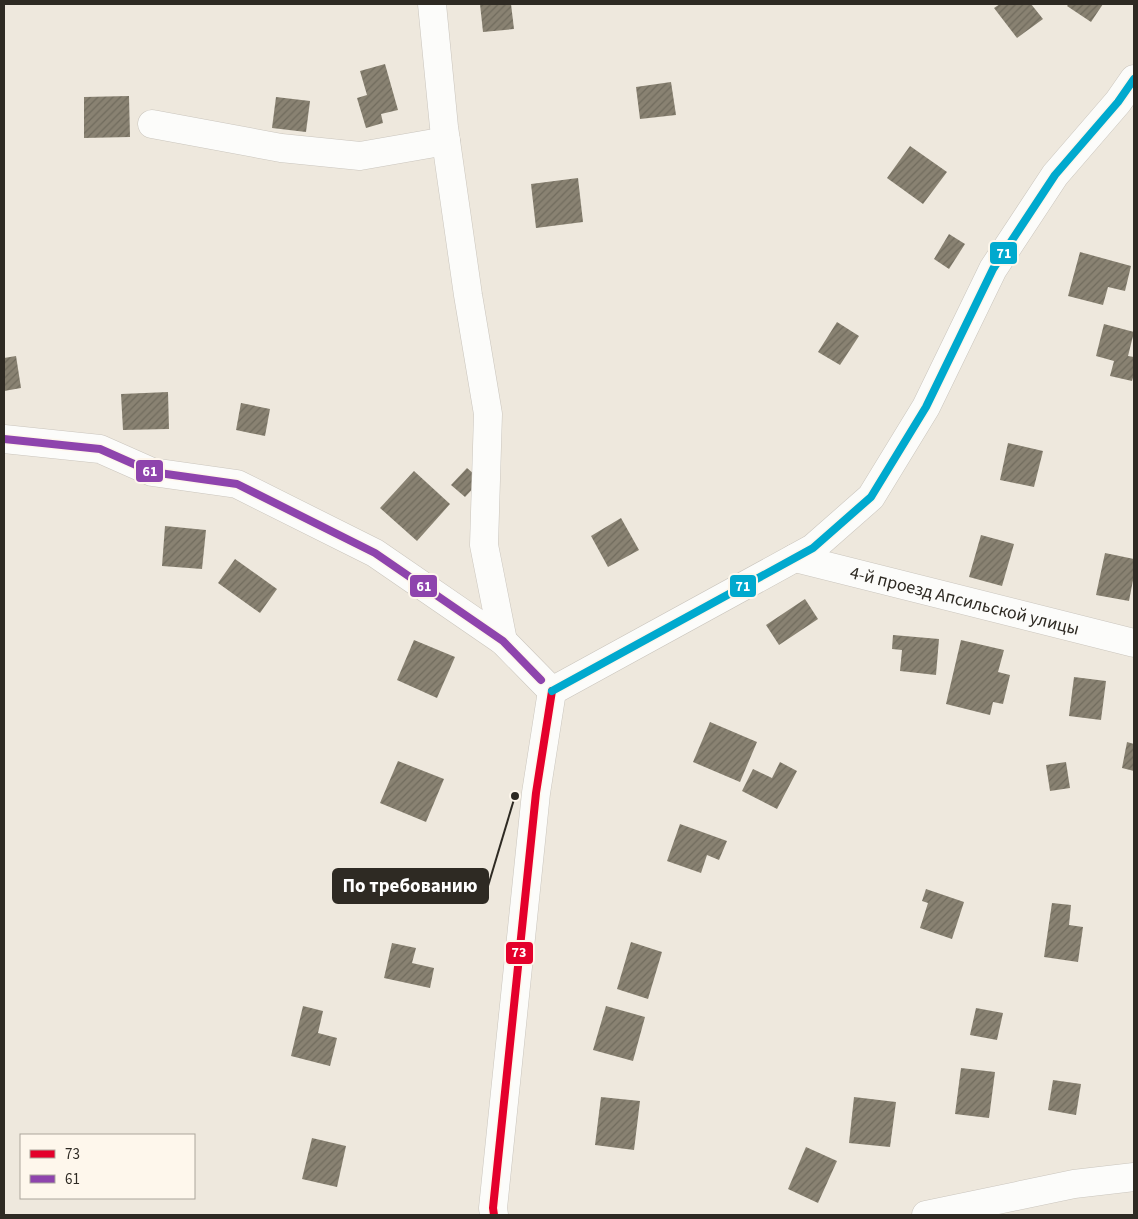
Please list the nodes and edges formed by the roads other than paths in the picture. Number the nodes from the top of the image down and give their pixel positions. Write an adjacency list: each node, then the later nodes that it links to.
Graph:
1 (432, 4): 4 (street)
2 (1134, 79): 6 (street)
3 (152, 124): 4 (street)
4 (446, 141): 7 (street)
5 (4, 439): 7 (street)
6 (795, 558): 8 (street, 4-й проезд Апсильской улицы); 9 (street)
7 (503, 641): 9 (street)
8 (1134, 643)
9 (552, 690): 11 (street)
10 (1134, 1177): 12 (street)
11 (494, 1215)
12 (926, 1215)

